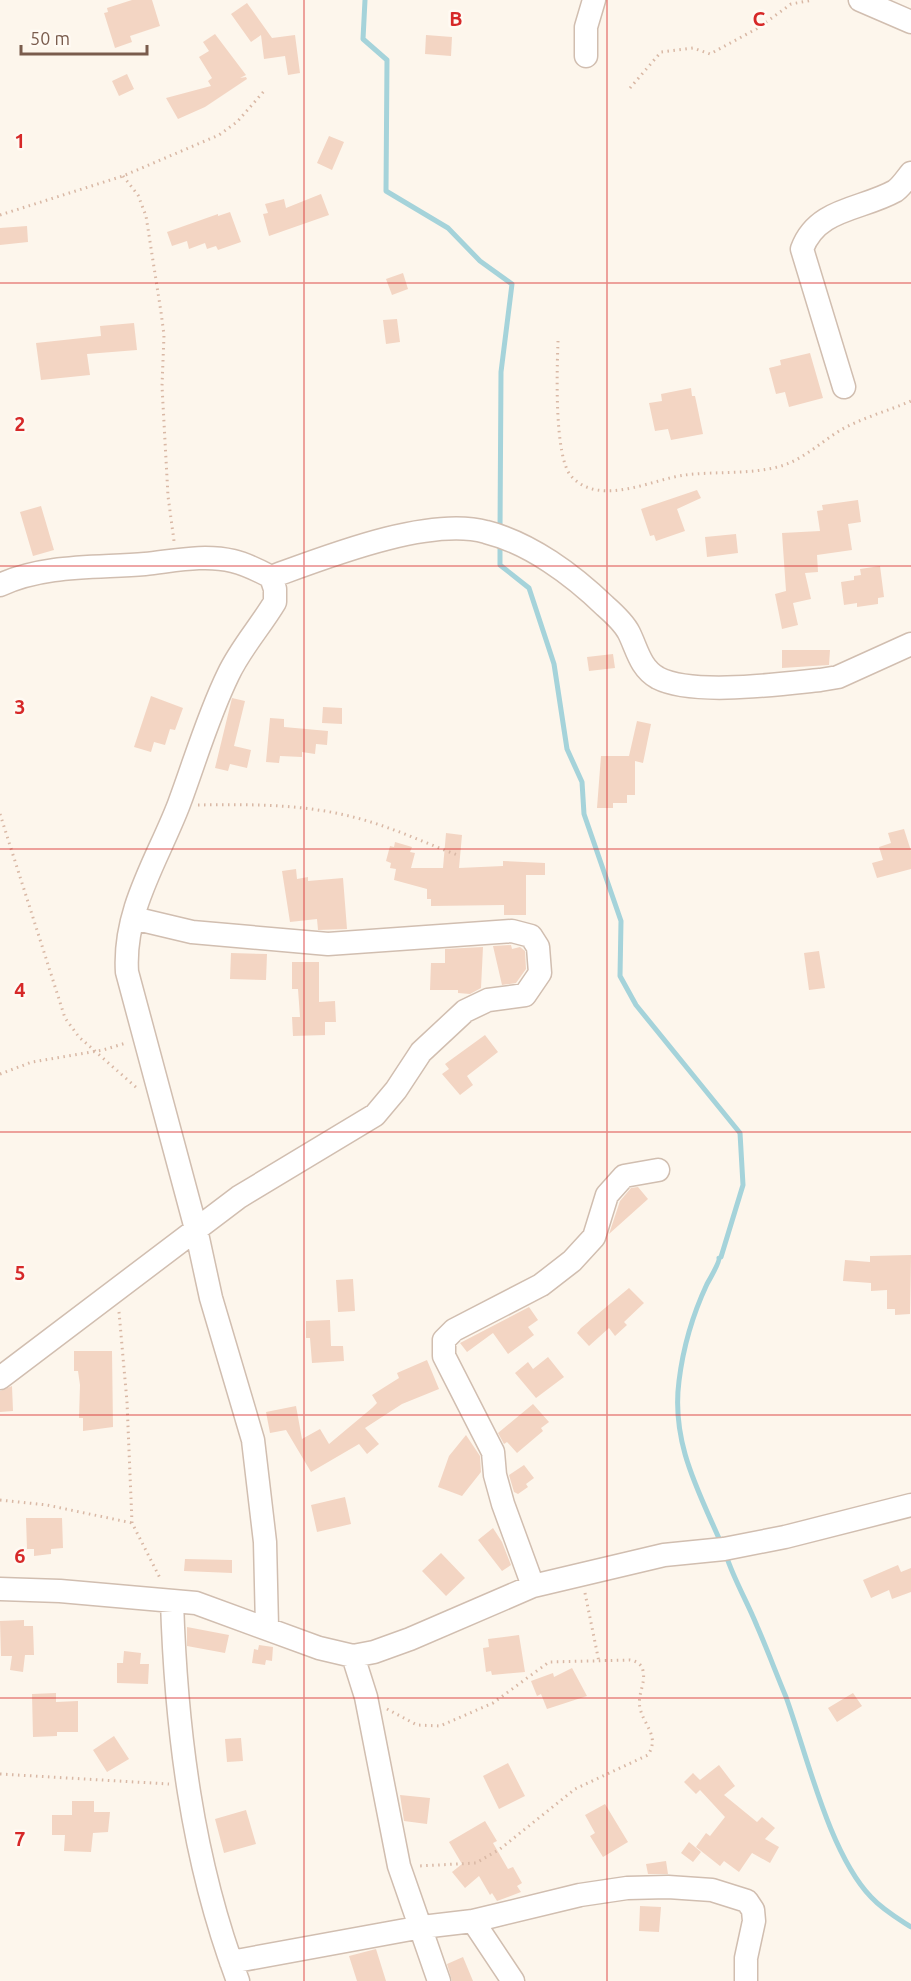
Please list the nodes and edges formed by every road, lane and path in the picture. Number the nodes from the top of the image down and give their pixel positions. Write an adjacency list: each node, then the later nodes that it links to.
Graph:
1 (594, 0): 5 (street)
2 (813, 0): 6 (path)
3 (860, 0): 4 (street)
4 (911, 22)
5 (586, 56)
6 (630, 88)
7 (265, 90): 9 (path)
8 (911, 173): 12 (street)
9 (123, 176): 10 (path); 14 (path)
10 (0, 215)
11 (558, 341): 13 (path)
12 (844, 387)
13 (911, 401)
14 (176, 559): 15 (street); 16 (street)
15 (271, 577): 17 (street); 18 (street)
16 (0, 585)
17 (911, 644)
18 (178, 806): 20 (path); 21 (street)
19 (0, 814): 23 (path)
20 (460, 856)
21 (133, 918): 22 (street); 27 (street)
22 (145, 1037): 23 (path); 27 (street)
23 (96, 1051): 24 (path); 25 (path)
24 (0, 1074)
25 (145, 1097)
26 (658, 1170): 34 (street)
27 (196, 1229): 28 (street); 37 (street)
28 (117, 1290): 29 (street); 32 (path)
29 (0, 1378)
30 (0, 1500): 32 (path)
31 (911, 1505): 33 (street)
32 (132, 1523): 36 (path)
33 (580, 1574): 34 (street); 39 (path)
34 (532, 1586): 38 (street)
35 (0, 1589): 36 (street)
36 (172, 1601): 37 (street); 42 (street)
37 (267, 1627): 38 (street)
38 (353, 1656): 40 (street)
39 (599, 1662): 40 (path); 43 (path)
40 (366, 1697): 43 (street)
41 (0, 1774): 42 (path)
42 (187, 1785): 46 (street)
43 (399, 1866): 45 (street)
44 (473, 1921): 45 (street); 48 (street); 49 (street)
45 (422, 1927): 46 (street); 47 (street)
46 (235, 1972)
47 (439, 1981)
48 (513, 1981)
49 (746, 1981)

